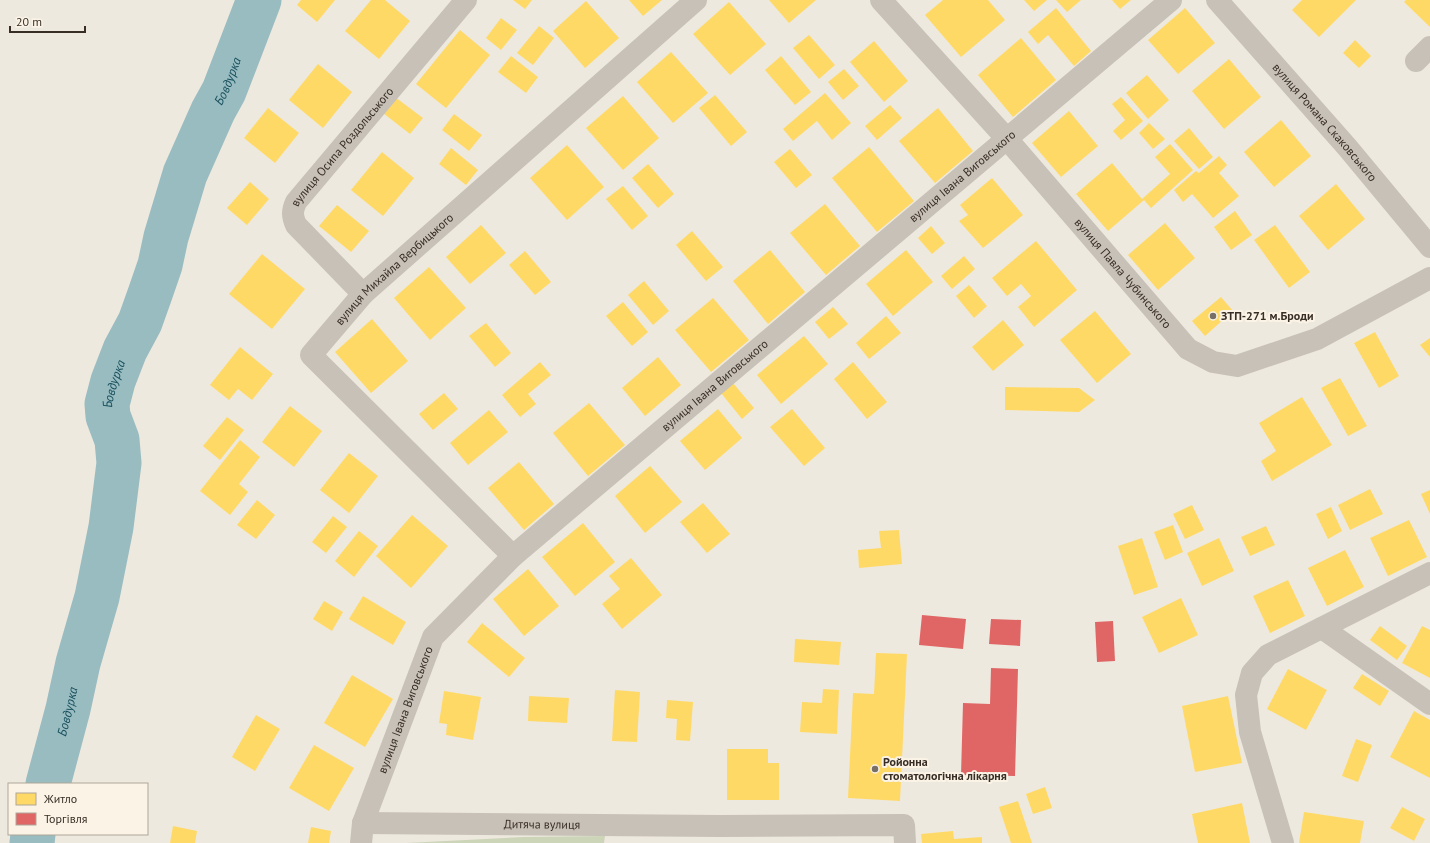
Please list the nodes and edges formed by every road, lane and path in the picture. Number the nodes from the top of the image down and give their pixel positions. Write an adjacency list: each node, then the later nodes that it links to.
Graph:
1 (466, 0): 9 (street, вулиця Осипа Роздольського)
2 (696, 0): 9 (street, вулиця Михайла Вербицького)
3 (881, 0): 6 (street, вулиця Павла Чубинського)
4 (1171, 0): 6 (street, вулиця Івана Виговського)
5 (1217, 0): 7 (street, вулиця Романа Скаковського)
6 (1007, 139): 8 (street, вулиця Павла Чубинського); 10 (street, вулиця Івана Виговського)
7 (1430, 247)
8 (1430, 278)
9 (363, 294): 10 (street, вулиця Михайла Вербицького)
10 (513, 556): 14 (street, вулиця Івана Виговського)
11 (1430, 573): 12 (street)
12 (1322, 628): 13 (street); 17 (street)
13 (1430, 704)
14 (362, 833): 15 (street, Дитяча вулиця)
15 (720, 834): 16 (street, Дитяча вулиця)
16 (904, 834)
17 (1283, 843)

